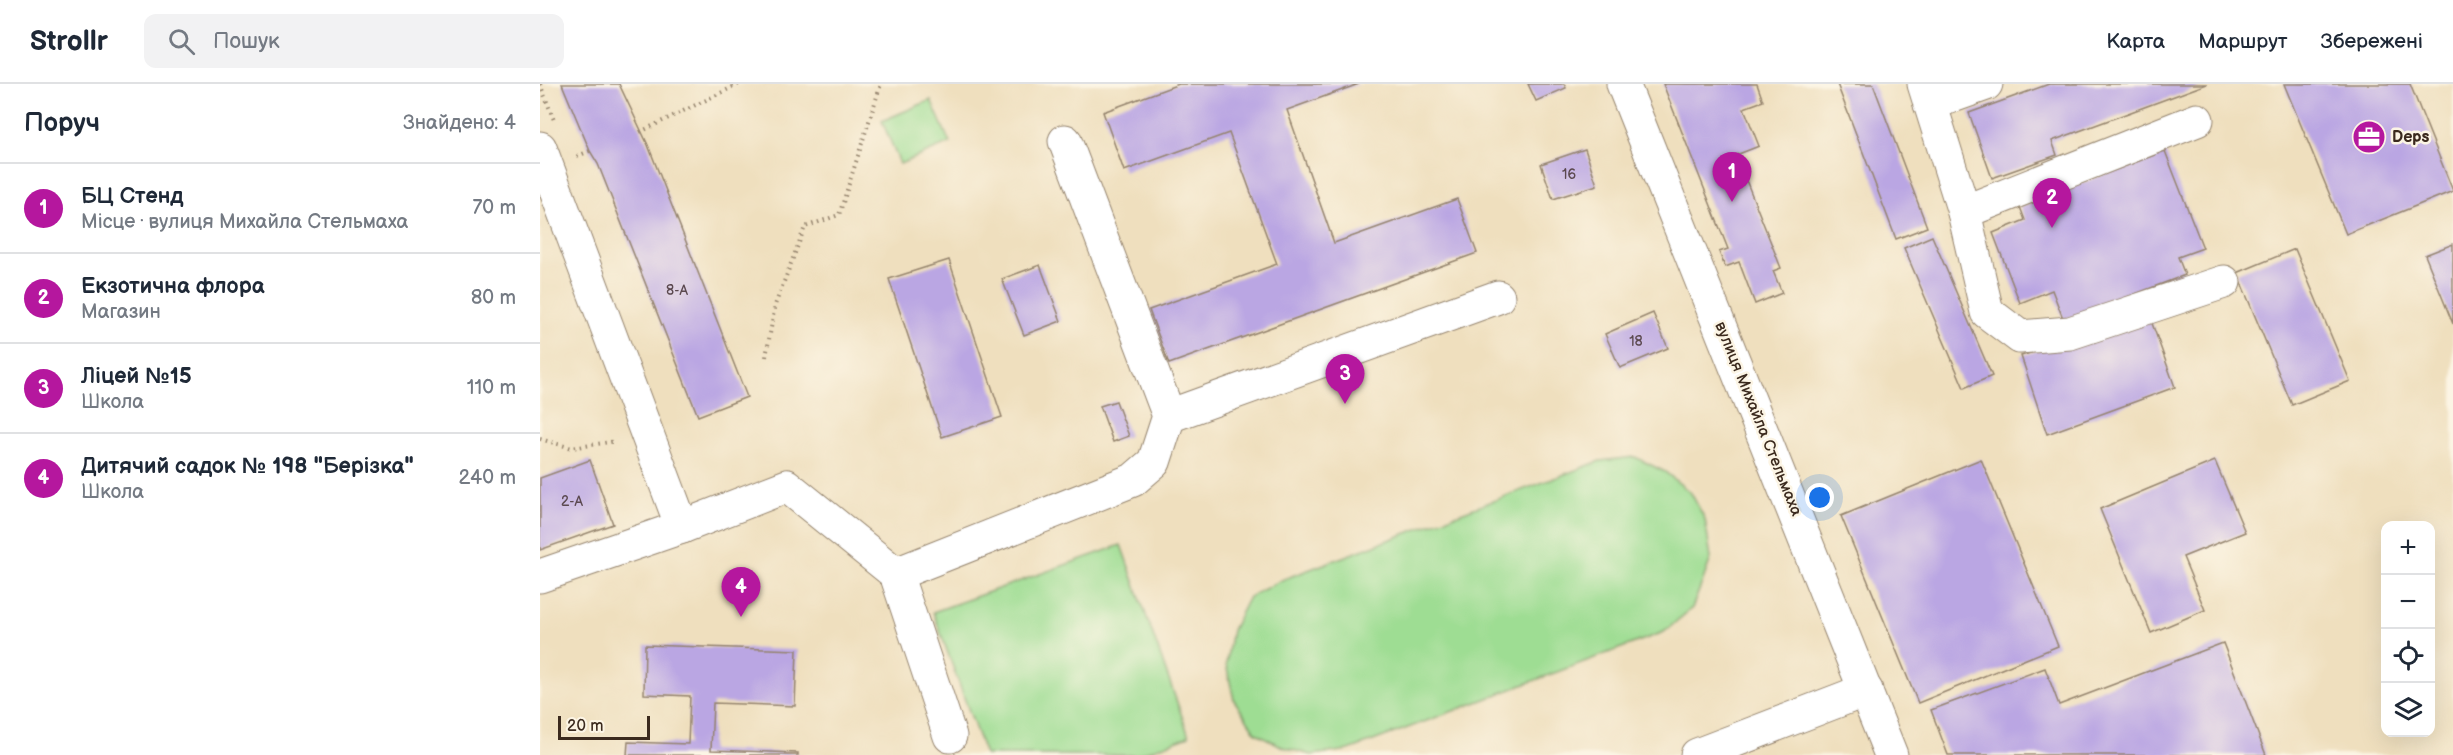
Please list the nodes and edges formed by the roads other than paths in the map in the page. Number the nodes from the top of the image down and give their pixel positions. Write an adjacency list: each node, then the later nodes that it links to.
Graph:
1 (1623, 84): 14 (street, вулиця Михайла Стельмаха)
2 (1986, 84): 3 (street)
3 (1927, 94): 7 (street)
4 (2197, 120): 7 (street)
5 (1065, 141): 10 (street)
6 (540, 148): 11 (street)
7 (1964, 212): 8 (street)
8 (2224, 282)
9 (1498, 297): 10 (street)
10 (1169, 416): 12 (street)
11 (682, 527): 12 (street); 13 (street)
12 (896, 574): 15 (street)
13 (540, 576)
14 (1866, 690): 16 (street); 17 (street, вулиця Михайла Стельмаха)
15 (950, 736)
16 (1697, 755)
17 (1891, 755)

